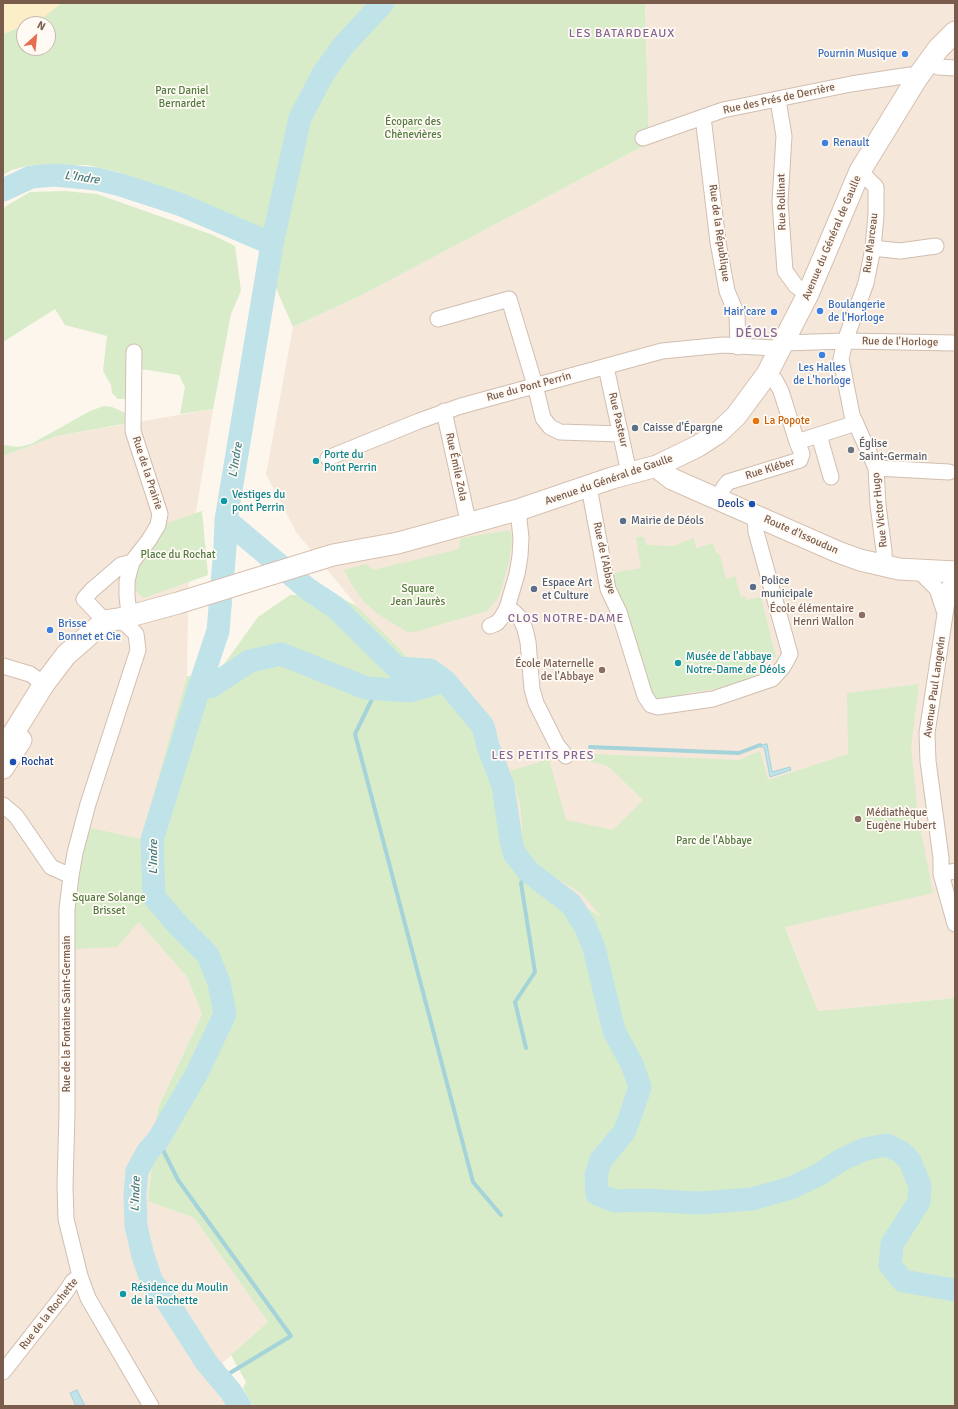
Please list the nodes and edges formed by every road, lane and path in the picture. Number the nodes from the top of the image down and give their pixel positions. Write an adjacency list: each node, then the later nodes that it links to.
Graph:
1 (955, 32): 3 (main road, Avenue du Général de Gaulle)
2 (955, 68): 3 (street, Rue des Prés de Derrière)
3 (923, 70): 4 (street, Rue des Prés de Derrière); 7 (main road, Avenue du Général de Gaulle)
4 (778, 100): 5 (street, Rue des Prés de Derrière); 10 (street, Rue Rollinat)
5 (703, 117): 6 (street, Rue des Prés de Derrière); 14 (street, Rue de la République)
6 (643, 138)
7 (860, 171): 9 (street, Rue Marceau); 10 (main road, Avenue du Général de Gaulle)
8 (936, 246): 9 (street)
9 (873, 248): 12 (street, Rue Marceau)
10 (808, 294): 15 (main road, Avenue du Général de Gaulle)
11 (438, 318): 19 (street)
12 (845, 341): 13 (street, Rue de l'Horloge); 15 (street, Rue de l'Horloge); 21 (street, Rue Victor Hugo)
13 (955, 343)
14 (738, 347): 15 (street, Rue du Pont Perrin); 17 (street, Rue du Pont Perrin)
15 (782, 347): 18 (main road, Avenue du Général de Gaulle)
16 (134, 352): 36 (street, Rue de la Prairie)
17 (606, 367): 19 (street, Rue du Pont Perrin); 22 (street, Rue Pasteur)
18 (767, 374): 24 (street); 26 (main road, Avenue du Général de Gaulle)
19 (535, 385): 20 (street, Rue du Pont Perrin); 22 (street)
20 (444, 411): 25 (street, Rue du Pont Perrin); 35 (street, Rue Émile Zola)
21 (856, 423): 23 (street, Rue Kléber); 27 (street, Rue Victor Hugo)
22 (621, 434): 29 (street, Rue Pasteur)
23 (818, 435): 24 (street, Rue Kléber); 30 (street)
24 (797, 442): 32 (street, Rue Kléber)
25 (328, 458)
26 (657, 466): 29 (main road, Avenue du Général de Gaulle); 32 (main road, Route d'Issoudun)
27 (876, 468): 28 (street); 37 (street, Rue Victor Hugo)
28 (949, 472)
29 (629, 474): 31 (main road, Avenue du Général de Gaulle)
30 (831, 477)
31 (589, 486): 33 (main road, Avenue du Général de Gaulle); 34 (street, Rue de l'Abbaye)
32 (718, 499): 34 (main road, Route d'Issoudun)
33 (518, 510): 35 (main road, Avenue du Général de Gaulle); 40 (street)
34 (755, 515): 37 (main road, Route d'Issoudun)
35 (470, 523): 42 (main road, Avenue du Général de Gaulle)
36 (132, 562): 42 (street, Rue de la Prairie); 42 (street, Rue de la Prairie)
37 (884, 566): 38 (main road, Route d'Issoudun)
38 (919, 571): 39 (main road, Route d'Issoudun); 41 (street, Avenue Paul Langevin)
39 (955, 572): 41 (street, Avenue Paul Langevin)
40 (507, 608): 43 (street); 47 (street)
41 (945, 615): 50 (street, Avenue Paul Langevin)
42 (119, 619): 45 (main road); 48 (main road); 51 (street, Rue de la Fontaine Saint-Germain)
43 (490, 626)
44 (3, 666): 45 (street)
45 (44, 684): 46 (main road)
46 (3, 750)
47 (566, 756)
48 (3, 768)
49 (3, 805): 51 (street)
50 (948, 872): 52 (street, Avenue Paul Langevin)
51 (70, 876): 53 (street, Rue de la Fontaine Saint-Germain)
52 (955, 924)
53 (80, 1276): 54 (street, Rue de la Rochette); 55 (street, Rue de la Fontaine Saint-Germain)
54 (3, 1372)
55 (151, 1406)

